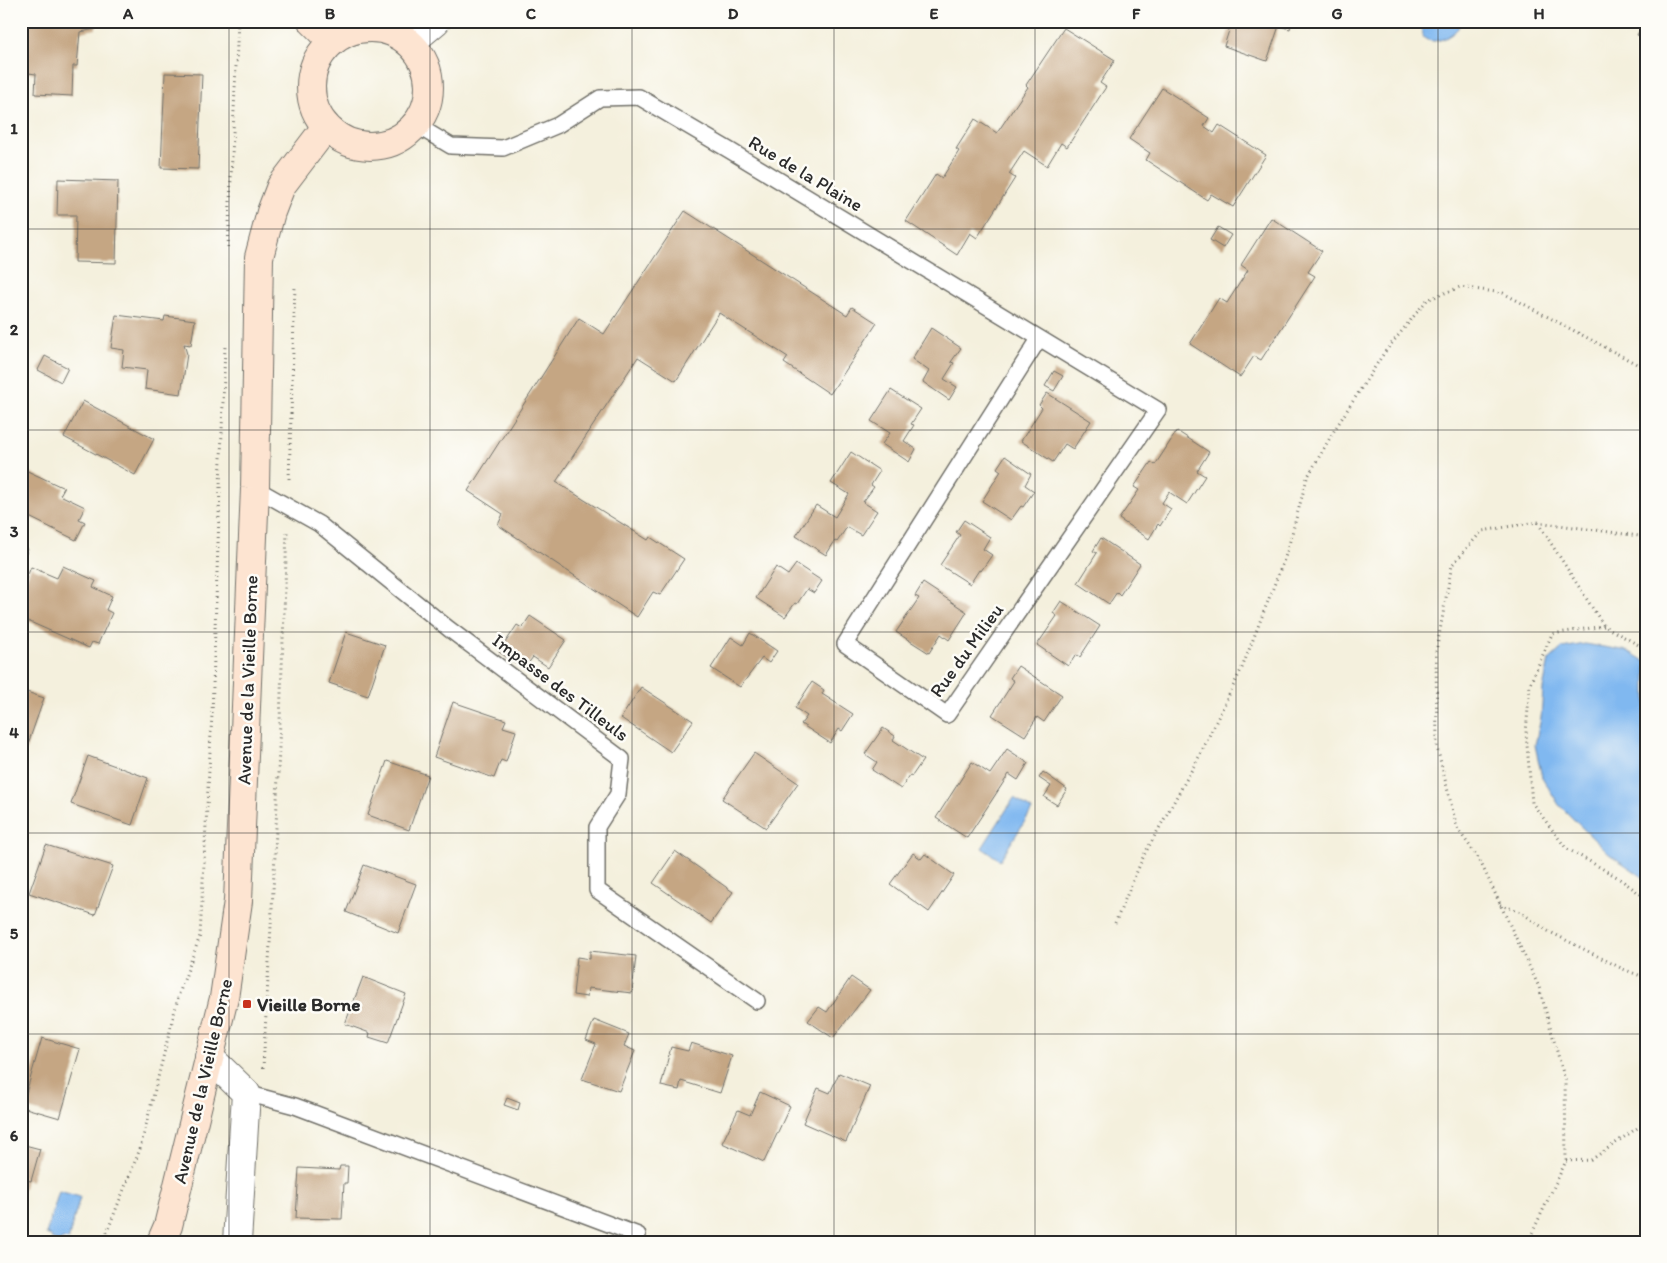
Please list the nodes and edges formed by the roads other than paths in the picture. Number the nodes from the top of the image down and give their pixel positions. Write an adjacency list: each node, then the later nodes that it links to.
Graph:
1 (312, 21): 3 (main road)
2 (436, 21): 4 (street)
3 (332, 41): 4 (main road); 6 (main road)
4 (411, 42): 5 (main road)
5 (416, 125): 6 (main road); 7 (lane, Rue de la Plaine)
6 (326, 127): 9 (main road, Avenue de la Vieille Borne)
7 (1039, 339): 8 (lane, Rue de la Plaine); 8 (lane, Rue du Milieu)
8 (1158, 410)
9 (255, 488): 10 (lane, Impasse des Tilleuls); 11 (main road, Avenue de la Vieille Borne)
10 (757, 1001)
11 (210, 1058): 12 (street); 14 (main road, Avenue de la Vieille Borne)
12 (254, 1095): 13 (lane); 15 (street)
13 (638, 1235)
14 (167, 1237)
15 (237, 1242)

